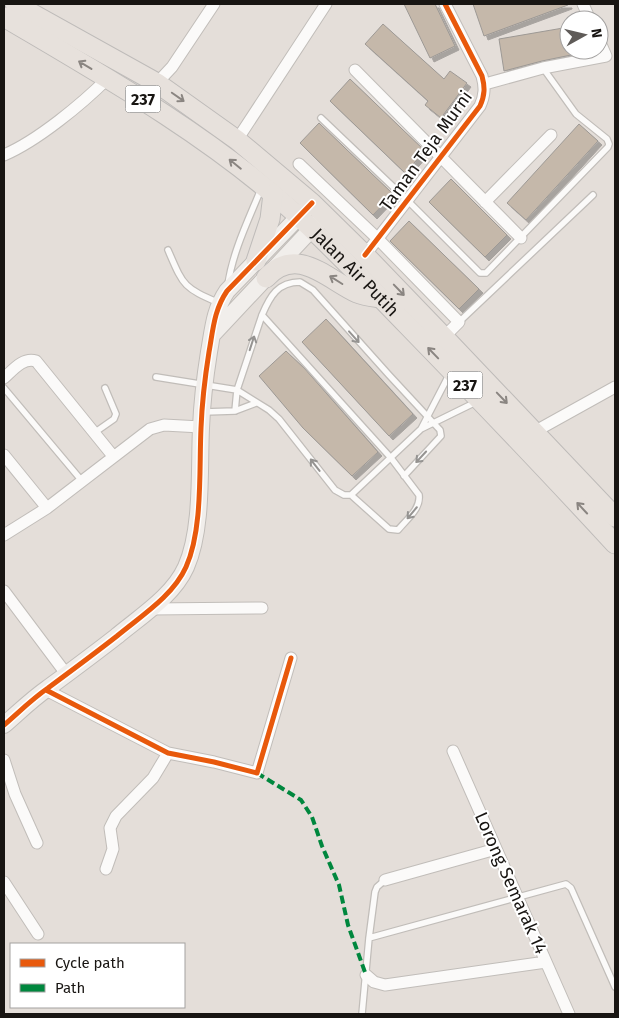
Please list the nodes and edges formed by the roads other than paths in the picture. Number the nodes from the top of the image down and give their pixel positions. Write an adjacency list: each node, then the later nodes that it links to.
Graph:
1 (15, 4): 10 (main road, Jalan Air Putih / 237)
2 (214, 4): 10 (street)
3 (326, 4): 14 (street)
4 (449, 5): 11 (street, Taman Teja Murni)
5 (4, 17): 9 (main road, Jalan Air Putih / 237, one-way to 5)
6 (585, 60): 7 (street)
7 (543, 68): 11 (street); 23 (lane)
8 (354, 70): 16 (street)
9 (108, 78): 15 (street); 18 (main road, Jalan Air Putih / 237, one-way to 9)
10 (157, 82): 14 (main road, Jalan Air Putih / 237, one-way to 14)
11 (485, 84): 16 (street, Taman Teja Murni)
12 (321, 118): 20 (lane)
13 (551, 135): 21 (street)
14 (237, 140): 22 (main road, Jalan Air Putih / 237)
15 (4, 155)
16 (441, 157): 20 (street, Taman Teja Murni); 21 (street)
17 (299, 164): 24 (street)
18 (268, 190): 22 (main road, Jalan Air Putih / 237); 27 (main road); 29 (lane)
19 (593, 195): 32 (lane)
20 (408, 201): 23 (lane); 24 (street, Taman Teja Murni)
21 (485, 202): 23 (street)
22 (311, 216): 26 (main road, Jalan Air Putih / 237); 27 (street); 28 (street); 30 (main road, Jalan Air Putih / 237)
23 (521, 238)
24 (378, 239): 26 (street, Taman Teja Murni); 32 (street)
25 (168, 250): 29 (lane)
26 (365, 255): 34 (main road, Jalan Air Putih / 237, one-way to 34)
27 (256, 261): 29 (street)
28 (266, 278): 30 (main road, one-way to 28); 33 (street)
29 (223, 297): 33 (street)
30 (380, 298): 35 (main road, Jalan Air Putih / 237, one-way to 30)
31 (262, 315): 42 (lane, one-way to 31); 46 (lane, one-way to 46); 54 (lane)
32 (459, 322): 34 (street)
33 (212, 335): 38 (street)
34 (444, 337): 50 (main road, Jalan Air Putih / 237, one-way to 50)
35 (451, 371): 43 (main road, Jalan Air Putih / 237); 46 (lane)
36 (156, 377): 38 (lane)
37 (4, 378): 51 (street)
38 (204, 385): 42 (lane); 47 (street)
39 (615, 386): 50 (street)
40 (4, 388): 56 (lane)
41 (105, 388): 51 (lane)
42 (237, 390): 44 (lane); 45 (lane)
43 (480, 400): 48 (lane); 61 (main road, Jalan Air Putih / 237, one-way to 43)
44 (256, 403): 45 (lane); 57 (lane, one-way to 44)
45 (235, 410): 47 (lane)
46 (427, 414): 48 (lane); 49 (lane)
47 (201, 420): 53 (street); 64 (street)
48 (434, 421): 49 (lane); 55 (lane, one-way to 55)
49 (421, 429): 54 (lane)
50 (534, 432): 59 (main road, Jalan Air Putih / 237)
51 (94, 433): 53 (street)
52 (4, 454): 58 (street)
53 (113, 456): 56 (street)
54 (391, 458): 55 (lane); 57 (lane)
55 (404, 476): 57 (lane, one-way to 57)
56 (82, 481): 58 (street)
57 (351, 496)
58 (47, 508): 60 (street)
59 (615, 517)
60 (4, 535)
61 (615, 544)
62 (4, 591): 66 (street)
63 (262, 608): 64 (street)
64 (150, 609): 66 (street)
65 (292, 658): 70 (street)
66 (67, 675): 67 (street)
67 (46, 690): 68 (street); 70 (street)
68 (4, 724)
69 (452, 751): 73 (street, Lorong Semarak 14)
70 (168, 753): 74 (street)
71 (4, 760): 72 (street)
72 (37, 843)
73 (496, 849): 75 (street); 77 (street, Lorong Semarak 14)
74 (106, 869)
75 (385, 880): 79 (lane)
76 (4, 882): 78 (street)
77 (517, 897): 79 (lane); 80 (street, Lorong Semarak 14); 82 (lane)
78 (38, 934)
79 (369, 938): 81 (lane)
80 (546, 962): 81 (street); 84 (street, Lorong Semarak 14)
81 (366, 975): 83 (lane)
82 (615, 987)
83 (362, 1014)
84 (569, 1014)

